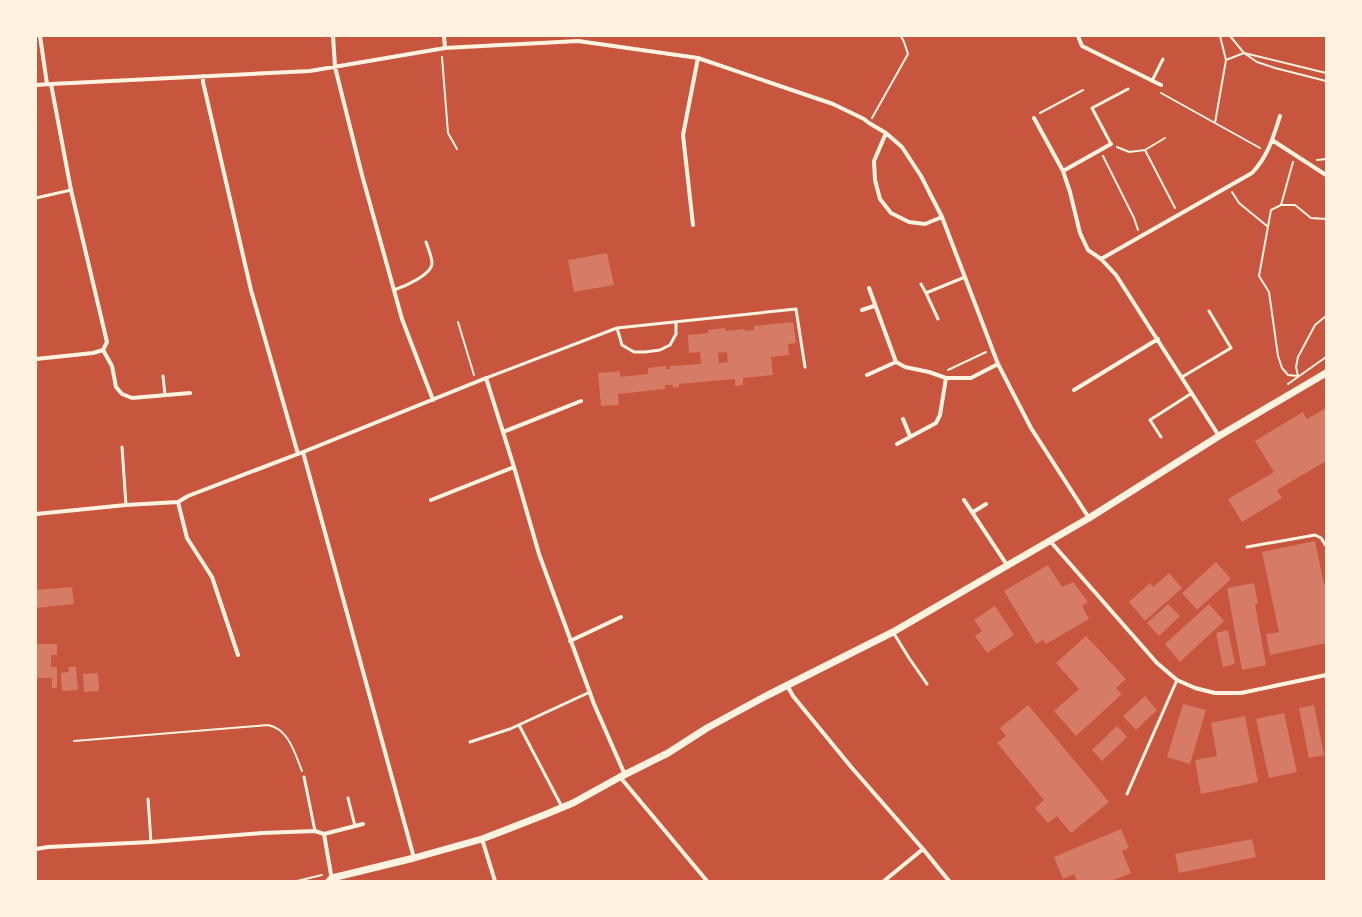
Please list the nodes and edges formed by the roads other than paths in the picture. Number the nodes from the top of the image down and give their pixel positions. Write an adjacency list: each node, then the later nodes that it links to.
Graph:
1 (40, 36): 11 (street)
2 (333, 36): 8 (street)
3 (444, 36): 5 (street)
4 (1078, 36): 10 (street)
5 (443, 49): 6 (street); 8 (street)
6 (698, 58): 17 (street); 25 (street)
7 (1163, 59): 10 (lane)
8 (335, 67): 9 (street); 31 (street)
9 (203, 76): 11 (street); 65 (street)
10 (1152, 81): 13 (street)
11 (49, 84): 12 (street); 22 (street)
12 (36, 85)
13 (1161, 85)
14 (1128, 89): 19 (lane)
15 (1280, 116): 18 (street)
16 (1034, 118): 20 (street)
17 (886, 134): 24 (street); 24 (street)
18 (1272, 140): 21 (street); 27 (street)
19 (1111, 144): 20 (street)
20 (1063, 172): 27 (street)
21 (1326, 175)
22 (71, 190): 23 (lane); 40 (street)
23 (36, 198)
24 (942, 217): 28 (street)
25 (693, 225)
26 (426, 242): 31 (lane)
27 (1101, 260): 39 (street)
28 (965, 277): 32 (lane); 43 (street)
29 (921, 284): 32 (lane)
30 (869, 288): 33 (street)
31 (394, 290): 55 (street)
32 (926, 293): 36 (lane)
33 (874, 306): 34 (street); 42 (street)
34 (862, 310)
35 (1210, 311): 48 (lane)
36 (938, 319)
37 (676, 322): 38 (lane); 38 (lane); 44 (lane)
38 (617, 328): 49 (lane)
39 (1158, 339): 48 (street); 51 (street)
40 (103, 350): 41 (street); 54 (street)
41 (36, 359)
42 (896, 362): 46 (street); 50 (street)
43 (998, 364): 50 (street); 74 (street)
44 (806, 367)
45 (1326, 373): 60 (street)
46 (867, 375)
47 (163, 376): 54 (lane)
48 (1182, 377): 53 (street)
49 (486, 378): 55 (street); 58 (street)
50 (946, 378): 59 (street)
51 (1074, 390)
52 (190, 393): 54 (street)
53 (1192, 393): 60 (street); 61 (lane)
54 (165, 395)
55 (432, 400): 64 (street)
56 (581, 401): 58 (street)
57 (903, 419): 59 (street)
58 (503, 432): 66 (street)
59 (910, 436): 62 (street)
60 (1219, 436): 74 (street)
61 (1161, 437)
62 (897, 444)
63 (122, 446): 71 (lane)
64 (303, 452): 65 (street); 104 (street)
65 (298, 454): 69 (street)
66 (514, 467): 67 (street); 81 (street)
67 (431, 500)
68 (964, 500): 72 (street)
69 (178, 502): 71 (street); 82 (street)
70 (986, 504): 72 (street)
71 (126, 506): 73 (street)
72 (973, 512): 78 (street)
73 (36, 514)
74 (1089, 518): 75 (street)
75 (1050, 541): 78 (street); 84 (street)
76 (1326, 546): 77 (lane)
77 (1247, 547)
78 (1007, 565): 80 (street)
79 (621, 617): 81 (street)
80 (893, 632): 85 (lane); 86 (street)
81 (570, 641): 87 (street)
82 (238, 655)
83 (1326, 675): 84 (street)
84 (1177, 680): 92 (lane)
85 (927, 684)
86 (787, 685): 90 (street); 103 (street)
87 (590, 692): 88 (lane); 90 (street)
88 (519, 725): 89 (lane); 95 (lane)
89 (470, 742)
90 (622, 776): 95 (street); 109 (street)
91 (304, 777): 98 (lane)
92 (1127, 794)
93 (348, 798): 97 (lane)
94 (148, 799): 101 (lane)
95 (562, 808): 100 (street)
96 (363, 824): 97 (street)
97 (355, 826): 99 (street)
98 (315, 831): 99 (street); 101 (street)
99 (324, 834): 106 (street)
100 (482, 839): 104 (street); 108 (street)
101 (151, 842): 102 (street)
102 (36, 849)
103 (923, 849): 110 (street); 111 (street)
104 (414, 858): 105 (street)
105 (359, 872): 106 (street); 107 (street)
106 (331, 880)
107 (346, 881)
108 (495, 881)
109 (707, 881)
110 (884, 881)
111 (949, 881)

